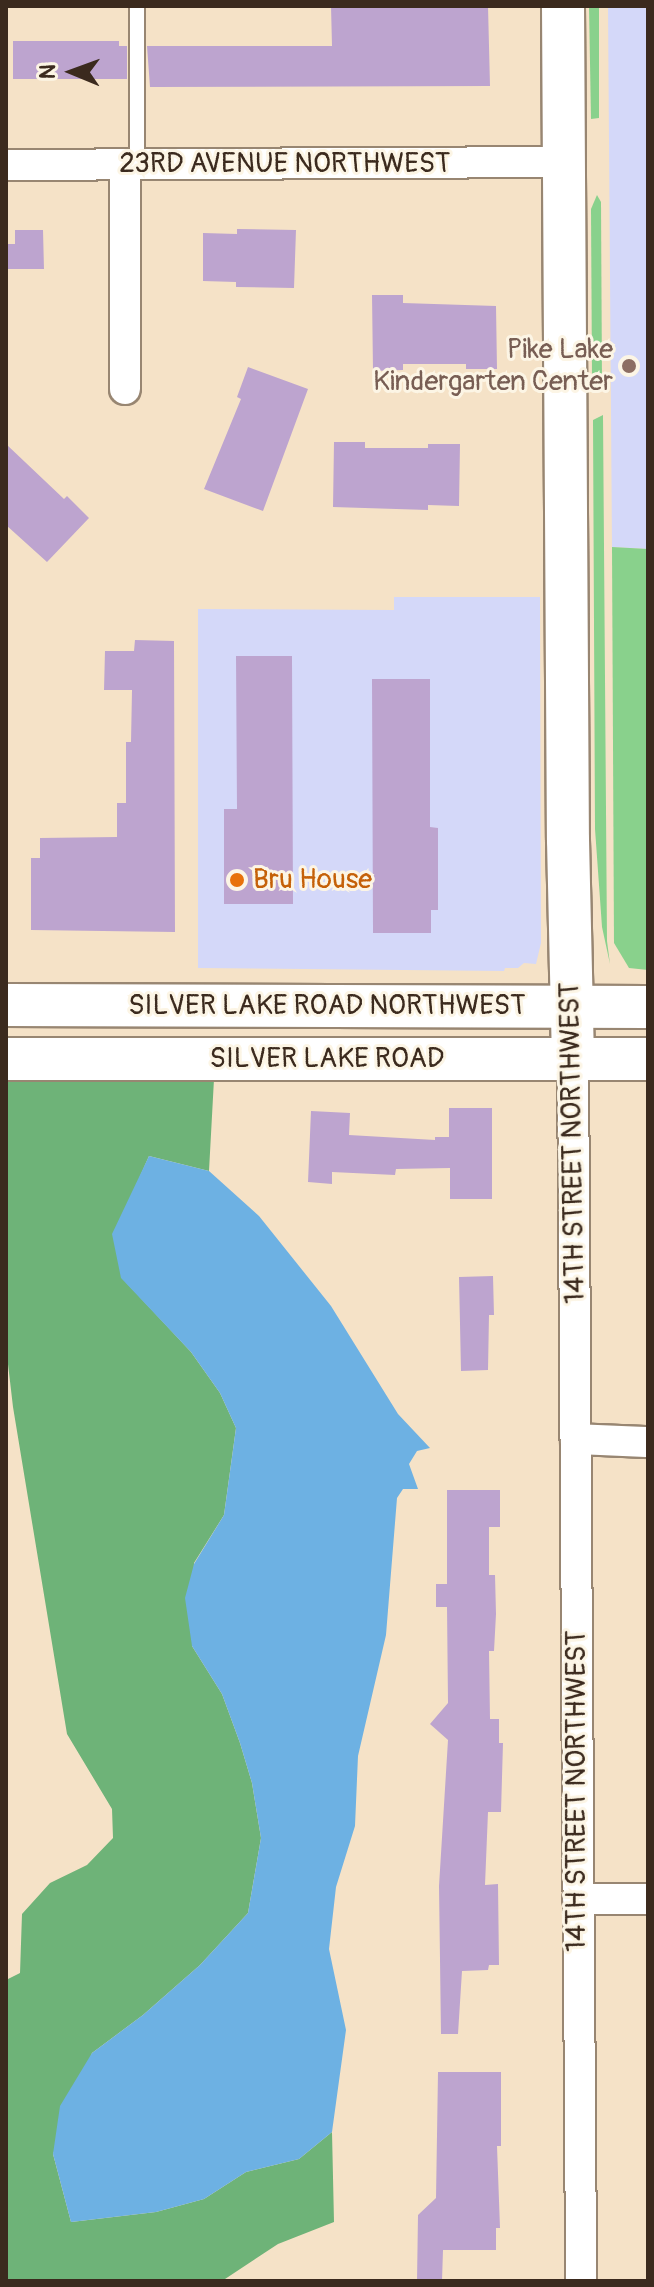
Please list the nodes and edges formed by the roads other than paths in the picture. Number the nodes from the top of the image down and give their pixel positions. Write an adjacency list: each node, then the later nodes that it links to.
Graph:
1 (137, 6): 5 (lane)
2 (563, 6): 3 (main road, 14TH STREET NORTHWEST)
3 (564, 162): 5 (street, 23RD AVENUE NORTHWEST); 8 (main road, 14TH STREET NORTHWEST)
4 (6, 165): 5 (street, 23RD AVENUE NORTHWEST)
5 (131, 165): 6 (street)
6 (125, 389)
7 (6, 1005): 8 (main road, SILVER LAKE ROAD NORTHWEST)
8 (572, 1007): 9 (main road, SILVER LAKE ROAD NORTHWEST); 11 (main road, 14TH STREET NORTHWEST)
9 (648, 1007)
10 (6, 1059): 11 (main road, SILVER LAKE ROAD)
11 (573, 1059): 12 (main road, SILVER LAKE ROAD); 13 (street, 14TH STREET NORTHWEST)
12 (648, 1059)
13 (576, 1439): 14 (street); 15 (street, 14TH STREET NORTHWEST)
14 (648, 1442)
15 (578, 1899): 16 (street); 17 (street, 14TH STREET NORTHWEST)
16 (648, 1899)
17 (581, 2281)

